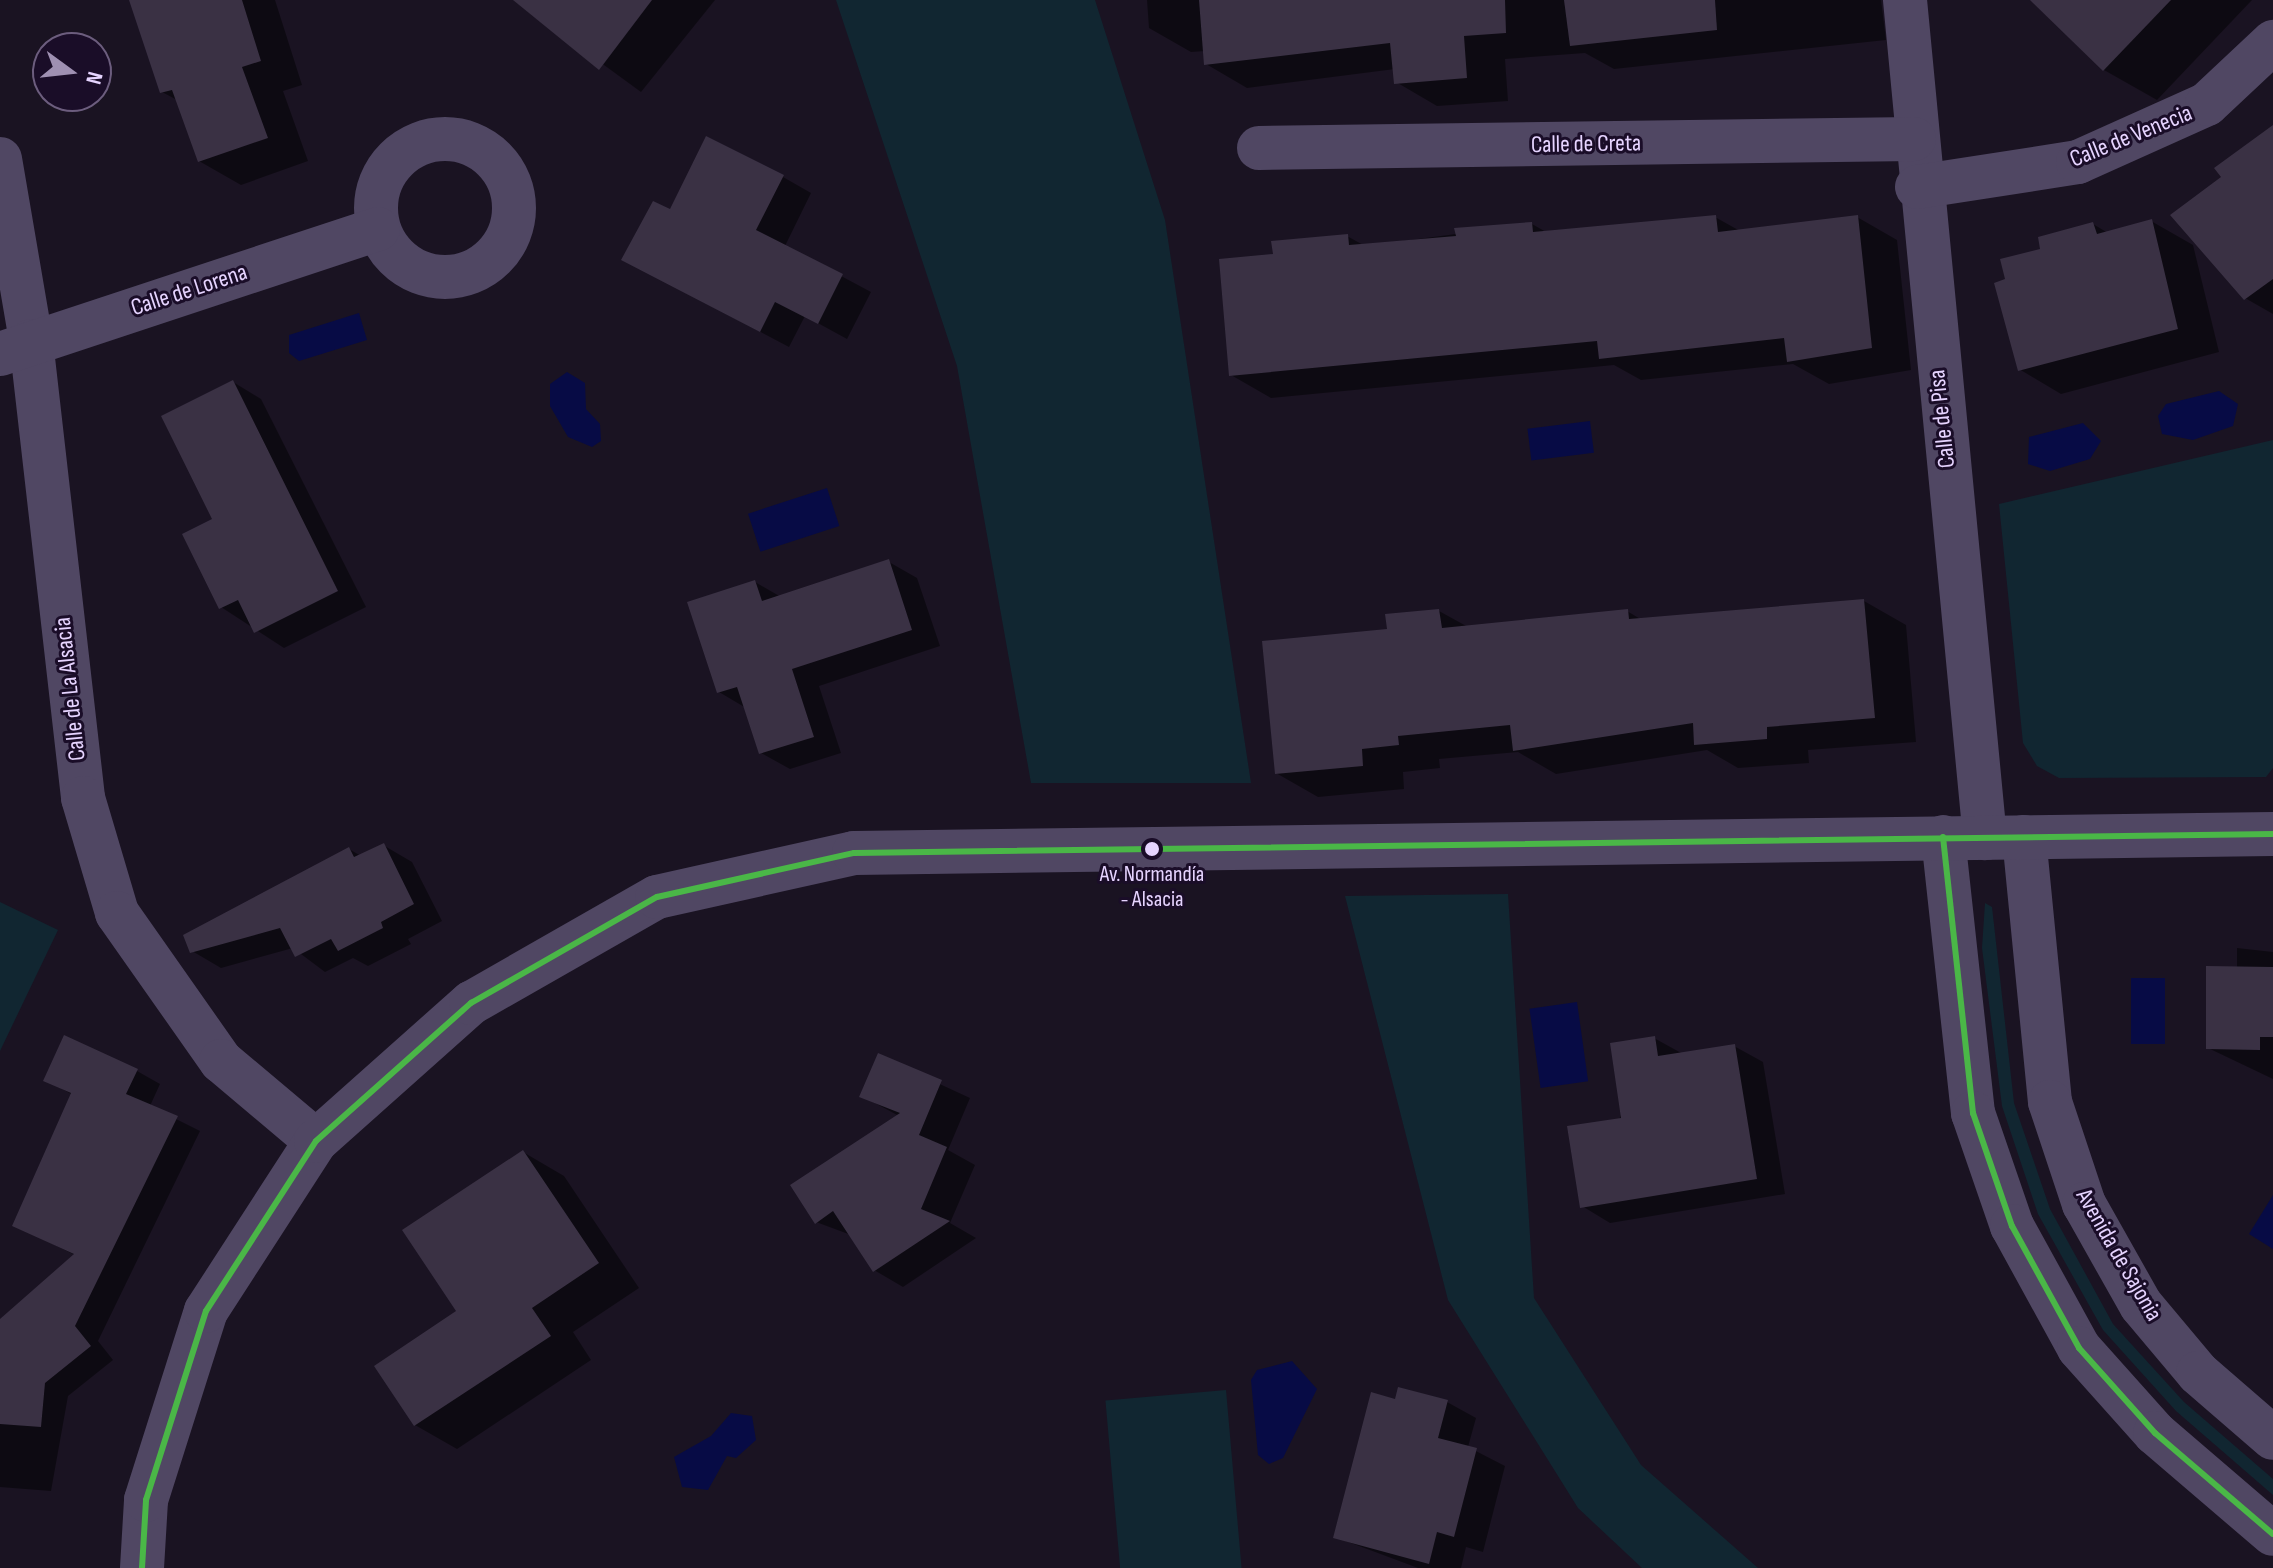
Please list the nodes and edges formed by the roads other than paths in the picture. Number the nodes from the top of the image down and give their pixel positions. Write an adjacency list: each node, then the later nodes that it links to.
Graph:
1 (1905, 0): 3 (street, Calle de Pisa)
2 (2273, 42): 6 (street, Calle de Venecia)
3 (1914, 139): 4 (street, Calle de Creta); 6 (street, Calle de Pisa)
4 (1259, 148)
5 (0, 159): 8 (street, Calle de La Alsacia)
6 (1917, 187): 10 (street, Calle de Pisa)
7 (378, 229): 8 (street, Calle de Lorena)
8 (16, 348): 11 (street, Calle de La Alsacia)
9 (2273, 834): 10 (street)
10 (1984, 838): 11 (street); 12 (street, Avenida de Sajonia); 13 (street)
11 (316, 1141): 14 (street)
12 (2273, 1438)
13 (2273, 1534)
14 (142, 1568)

